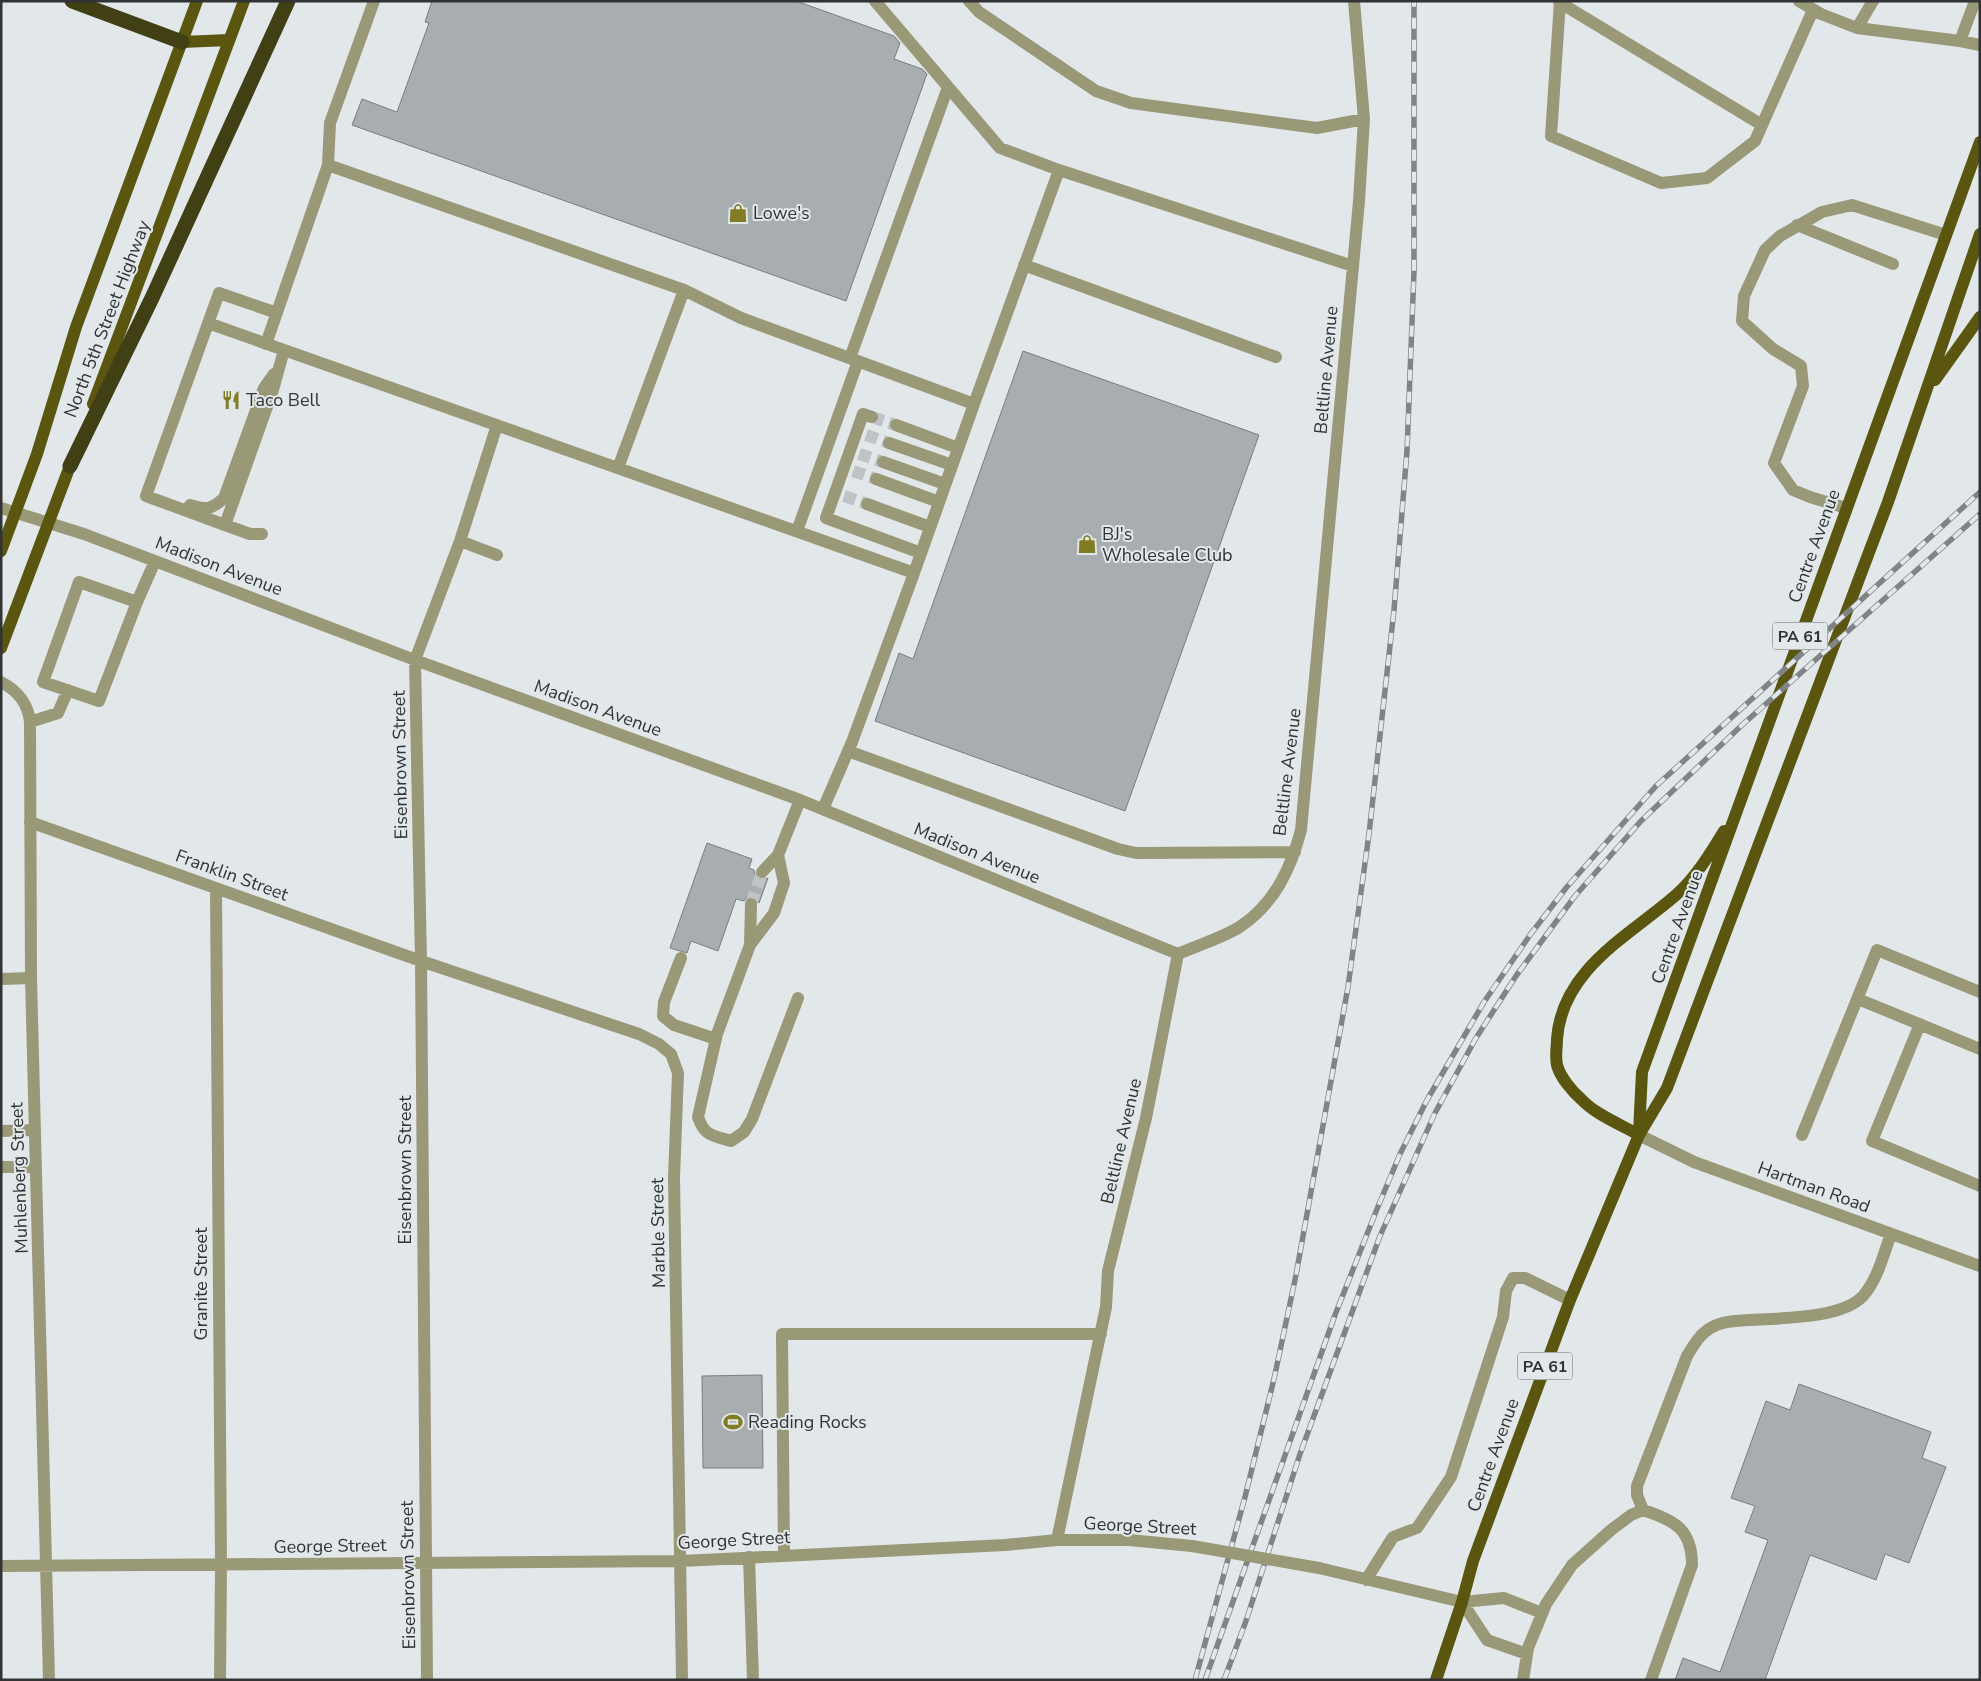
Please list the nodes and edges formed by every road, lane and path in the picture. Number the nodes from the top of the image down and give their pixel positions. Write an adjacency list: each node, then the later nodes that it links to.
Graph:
1 (72, 1): 17 (highway)
2 (197, 1): 17 (main road, North 5th Street Highway)
3 (244, 1): 15 (main road, North 5th Street Highway)
4 (288, 1): 49 (highway)
5 (374, 1): 23 (street)
6 (875, 1): 19 (street)
7 (968, 1): 20 (street)
8 (1354, 1): 20 (street, Beltline Avenue)
9 (1799, 1): 13 (street)
10 (1873, 1): 14 (street)
11 (1975, 1): 16 (street)
12 (1560, 2): 21 (street); 21 (street)
13 (1813, 10): 14 (street); 21 (street)
14 (1857, 28): 16 (street)
15 (229, 40): 17 (main road); 49 (main road, North 5th Street Highway)
16 (1960, 41): 18 (street)
17 (182, 42): 60 (main road, North 5th Street Highway)
18 (1980, 45)
19 (948, 87): 24 (street); 38 (street)
20 (1364, 119): 30 (street, Beltline Avenue)
21 (1762, 125)
22 (1980, 142): 26 (main road, Centre Avenue / PA 61)
23 (328, 165): 31 (street); 32 (street)
24 (1058, 170): 29 (street); 30 (street)
25 (1797, 225): 26 (street); 28 (street); 59 (street)
26 (1946, 234): 59 (main road, Centre Avenue / PA 61)
27 (1980, 234): 40 (main road, Centre Avenue / PA 61)
28 (1893, 264)
29 (1024, 265): 37 (street); 41 (street)
30 (1353, 266): 83 (street, Beltline Avenue)
31 (684, 290): 38 (street); 50 (street)
32 (277, 313): 34 (street); 35 (street)
33 (1980, 317): 40 (main road)
34 (208, 323): 35 (street); 56 (street)
35 (266, 344): 36 (street)
36 (284, 350): 39 (street); 43 (street)
37 (1276, 357)
38 (854, 360): 41 (street); 51 (street)
39 (278, 366): 56 (street); 62 (street)
40 (1926, 392): 102 (main road, Centre Avenue / PA 61)
41 (974, 404): 46 (street)
42 (872, 417): 54 (street)
43 (497, 425): 50 (street); 66 (street)
44 (896, 425): 46 (street)
45 (889, 443): 48 (street)
46 (958, 448): 48 (street)
47 (883, 462): 53 (street)
48 (952, 465): 53 (street)
49 (70, 466): 61 (main road, North 5th Street Highway)
50 (618, 468): 64 (street)
51 (817, 476): 54 (street); 64 (street)
52 (876, 480): 55 (street)
53 (945, 484): 55 (street)
54 (839, 490): 68 (street)
55 (939, 502): 63 (street)
56 (164, 503): 62 (street)
57 (867, 504): 63 (street)
58 (1, 508): 60 (street, Madison Avenue)
59 (1846, 508): 80 (main road, Centre Avenue / PA 61)
60 (16, 513): 61 (street, Madison Avenue); 67 (main road, North 5th Street Highway)
61 (49, 523): 70 (street, Madison Avenue); 73 (main road, North 5th Street Highway)
62 (225, 525): 65 (street)
63 (930, 527): 68 (street)
64 (797, 531): 71 (street)
65 (262, 534)
66 (460, 541): 69 (street); 74 (street)
67 (1, 551)
68 (921, 553): 71 (street)
69 (497, 555)
70 (156, 561): 72 (street); 74 (street, Madison Avenue)
71 (914, 573): 78 (street)
72 (137, 602): 76 (street); 76 (street)
73 (1, 648)
74 (415, 660): 79 (street, Madison Avenue); 91 (street, Eisenbrown Street)
75 (1, 682): 77 (street, Muhlenberg Street)
76 (68, 690): 77 (street)
77 (30, 722): 82 (street, Muhlenberg Street)
78 (848, 750): 81 (street); 83 (street)
79 (800, 800): 81 (street, Madison Avenue); 84 (street)
80 (1739, 806): 102 (main road, Centre Avenue / PA 61); 102 (main road)
81 (824, 809): 89 (street, Madison Avenue)
82 (30, 822): 86 (street, Franklin Street); 92 (street, Muhlenberg Street)
83 (1295, 852): 89 (street, Beltline Avenue)
84 (778, 855): 85 (street); 88 (street)
85 (762, 872)
86 (216, 888): 91 (street, Franklin Street); 117 (street, Granite Street)
87 (751, 904): 88 (street)
88 (750, 945): 98 (street)
89 (1178, 954): 110 (street, Beltline Avenue)
90 (681, 958): 98 (street)
91 (421, 962): 115 (street, Marble Street); 116 (street, Eisenbrown Street)
92 (31, 978): 93 (street); 100 (street, Muhlenberg Street)
93 (1, 979)
94 (1980, 992): 96 (street)
95 (798, 998): 98 (street)
96 (1858, 999): 97 (street); 103 (street)
97 (1920, 1024): 99 (street); 106 (street)
98 (716, 1039)
99 (1980, 1049)
100 (35, 1130): 101 (street); 105 (street, Muhlenberg Street)
101 (1, 1131)
102 (1639, 1134): 107 (street, Hartman Road); 109 (main road, Centre Avenue / PA 61)
103 (1802, 1135)
104 (1, 1167): 105 (street)
105 (36, 1167): 119 (street, Muhlenberg Street)
106 (1980, 1186)
107 (1891, 1234): 108 (street, Hartman Road); 111 (street)
108 (1980, 1266)
109 (1570, 1300): 120 (street); 121 (main road, Centre Avenue / PA 61)
110 (1100, 1334): 112 (street, Beltline Avenue); 113 (street)
111 (1643, 1510): 122 (street); 131 (street)
112 (1057, 1540): 113 (street, George Street); 120 (street, George Street, bridge)
113 (784, 1556): 114 (street, George Street)
114 (749, 1557): 115 (street, George Street); 128 (street)
115 (681, 1560): 116 (street, George Street); 127 (street, Marble Street)
116 (426, 1563): 117 (street, George Street); 126 (street, Eisenbrown Street)
117 (222, 1565): 119 (street, George Street); 125 (street, Granite Street)
118 (1, 1566): 119 (street, George Street)
119 (48, 1566): 124 (street, Muhlenberg Street)
120 (1366, 1580): 121 (street, George Street)
121 (1462, 1602): 122 (street, George Street); 123 (street); 129 (main road, Centre Avenue / PA 61)
122 (1542, 1613): 123 (street)
123 (1527, 1654): 130 (street)
124 (49, 1680)
125 (220, 1680)
126 (427, 1680)
127 (682, 1680)
128 (753, 1680)
129 (1436, 1680)
130 (1522, 1680)
131 (1651, 1680)

